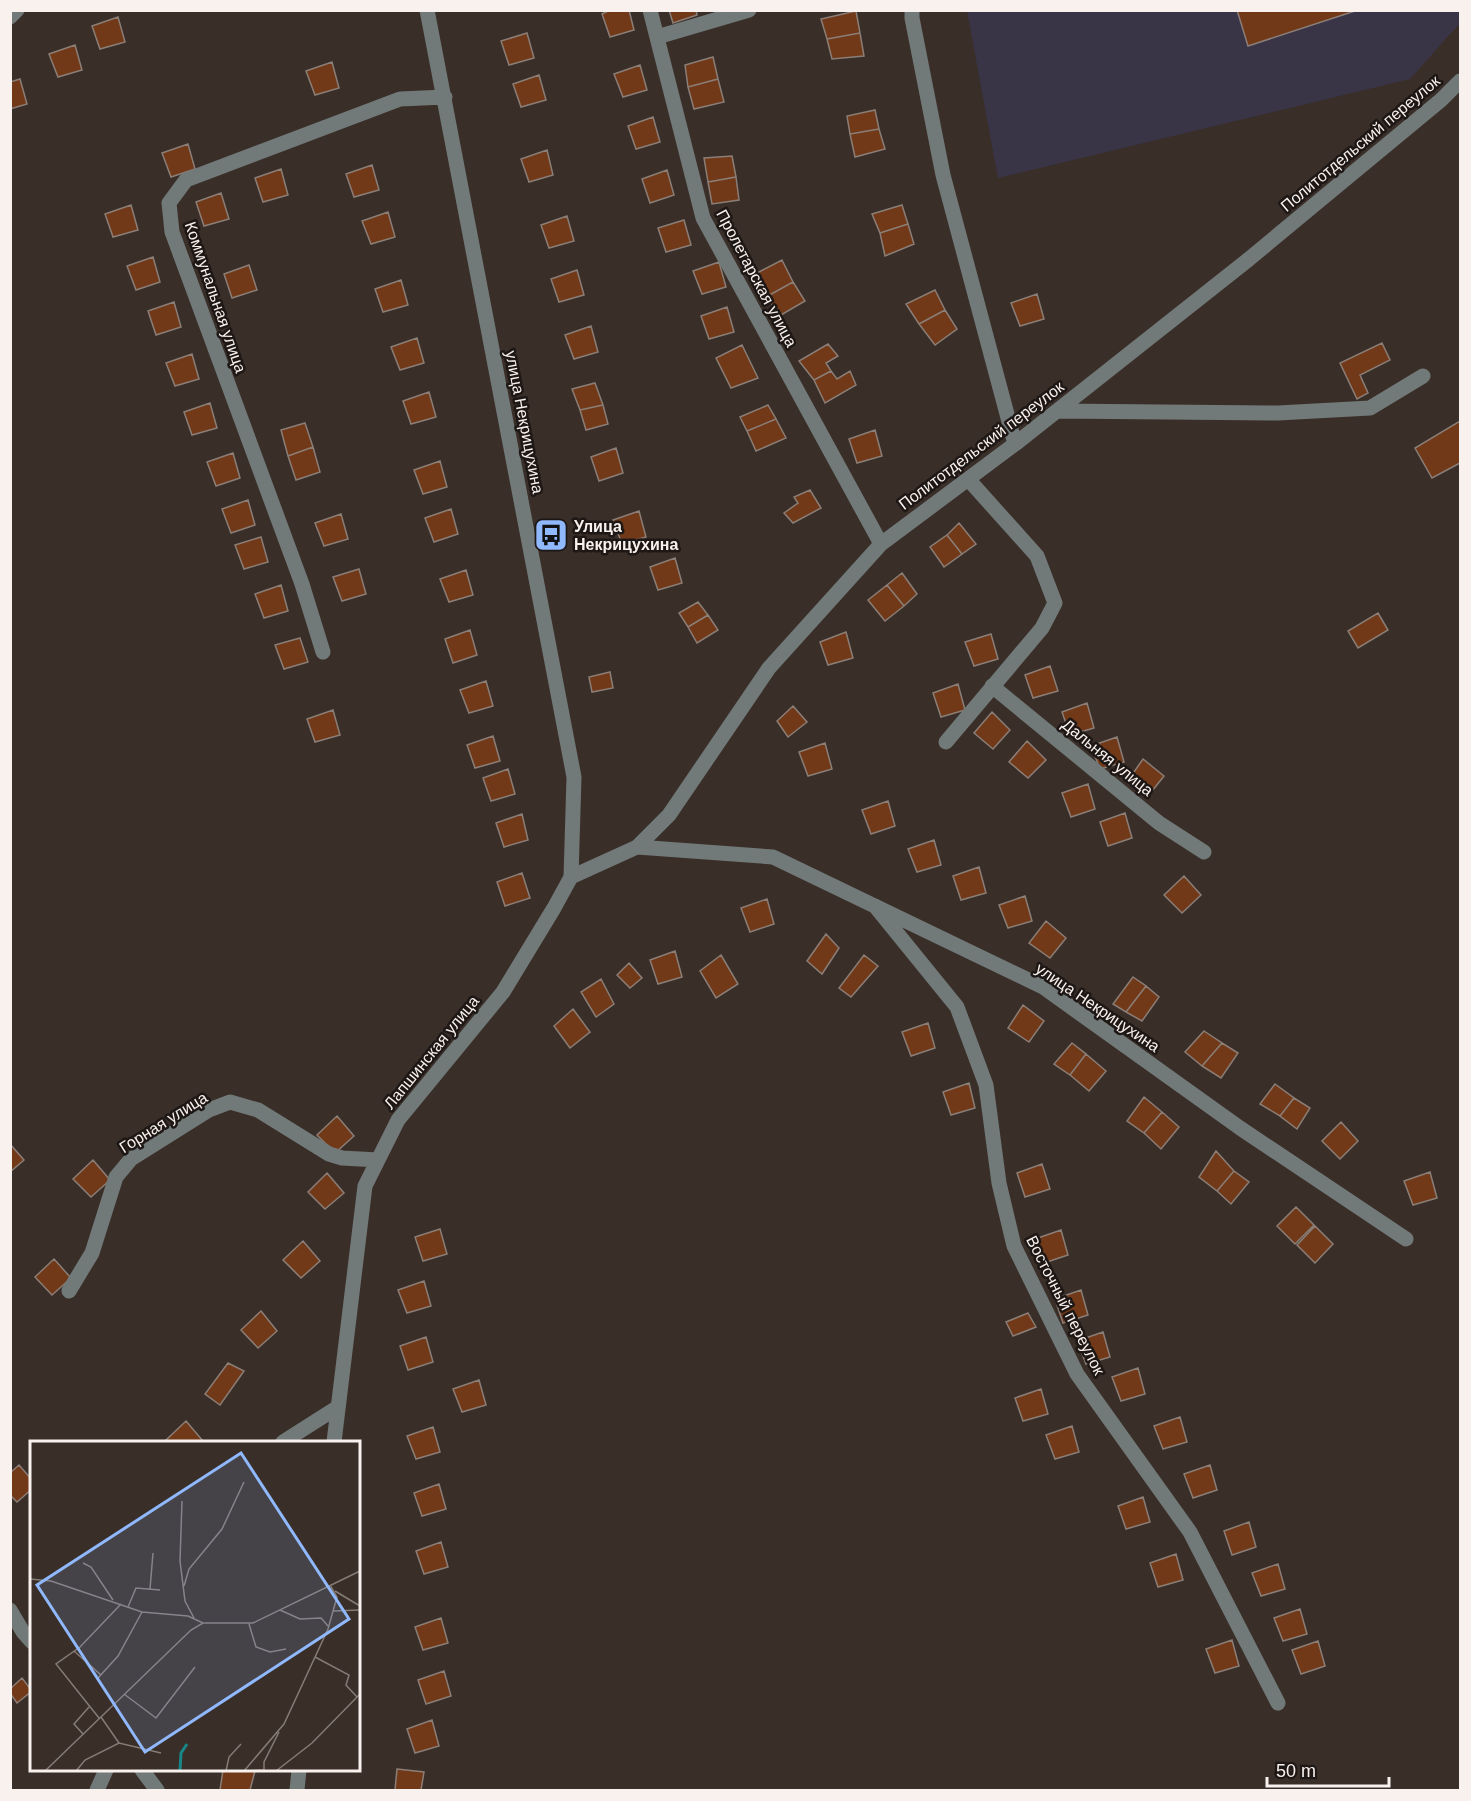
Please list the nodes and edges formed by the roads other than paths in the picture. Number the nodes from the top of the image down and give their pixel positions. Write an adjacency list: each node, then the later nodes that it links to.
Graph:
1 (17, 10): 6 (street)
2 (428, 10): 9 (street, улица Некрицухина)
3 (650, 10): 7 (street, Пролетарская улица)
4 (749, 10): 7 (street)
5 (912, 10): 12 (street)
6 (10, 17)
7 (657, 37): 14 (street, Пролетарская улица)
8 (1461, 81): 11 (street, Политотдельский переулок)
9 (445, 97): 15 (street, Коммунальная улица); 20 (street, улица Некрицухина)
10 (1423, 376): 11 (street)
11 (1057, 411): 12 (street, Политотдельский переулок)
12 (1014, 444): 13 (street, Политотдельский переулок)
13 (968, 479): 14 (street, Политотдельский переулок); 16 (street)
14 (881, 544): 18 (street, Политотдельский переулок)
15 (323, 652)
16 (992, 686): 17 (street); 19 (street, Дальняя улица)
17 (946, 742)
18 (637, 847): 20 (street, Политотдельский переулок); 21 (street, улица Некрицухина)
19 (1204, 852)
20 (570, 877): 22 (street, Лапшинская улица)
21 (875, 906): 23 (street, улица Некрицухина); 30 (street, Восточный переулок)
22 (378, 1160): 24 (street, Горная улица); 25 (street, Лапшинская улица)
23 (1406, 1239)
24 (69, 1291)
25 (338, 1407): 26 (street); 27 (street, Лапшинская улица)
26 (286, 1441)
27 (334, 1441)
28 (10, 1610): 29 (street)
29 (30, 1640)
30 (1278, 1703)
31 (106, 1771): 34 (street)
32 (143, 1771): 35 (street)
33 (299, 1771): 36 (street)
34 (97, 1791)
35 (157, 1791)
36 (297, 1791)

